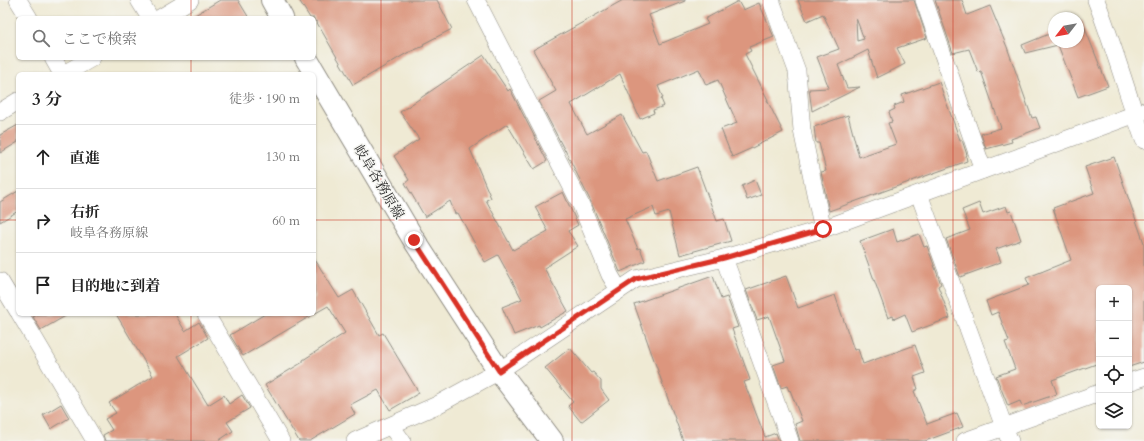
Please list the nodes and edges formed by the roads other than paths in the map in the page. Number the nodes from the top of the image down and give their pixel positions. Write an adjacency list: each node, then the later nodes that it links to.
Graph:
1 (18, 0): 9 (street)
2 (139, 0): 10 (street)
3 (190, 0): 11 (street)
4 (272, 0): 12 (main road)
5 (476, 0): 29 (street)
6 (771, 0): 26 (street)
7 (924, 0): 24 (street)
8 (1096, 0): 22 (street)
9 (28, 16)
10 (149, 16)
11 (163, 16)
12 (281, 16)
13 (54, 60): 16 (street)
14 (88, 60): 17 (street)
15 (307, 60): 18 (main road, 岐阜各務原線)
16 (62, 72)
17 (67, 72)
18 (314, 72)
19 (316, 75): 33 (main road, 岐阜各務原線)
20 (16, 102): 21 (street)
21 (0, 112)
22 (1139, 112): 23 (street); 24 (street)
23 (1144, 140)
24 (983, 170): 25 (street)
25 (919, 194): 26 (street); 38 (street)
26 (823, 229): 27 (street)
27 (724, 258): 29 (street); 44 (street)
28 (0, 281): 30 (street)
29 (619, 290): 33 (street)
30 (16, 308)
31 (21, 316): 39 (street)
32 (207, 316): 40 (street)
33 (499, 371): 37 (street); 43 (main road, 岐阜各務原線)
34 (1144, 377): 35 (street)
35 (1132, 381)
36 (1096, 394): 38 (street)
37 (391, 426): 41 (street); 42 (street)
38 (1007, 434): 45 (street)
39 (95, 441)
40 (281, 441)
41 (355, 441)
42 (402, 441)
43 (552, 441)
44 (790, 441)
45 (965, 441)

